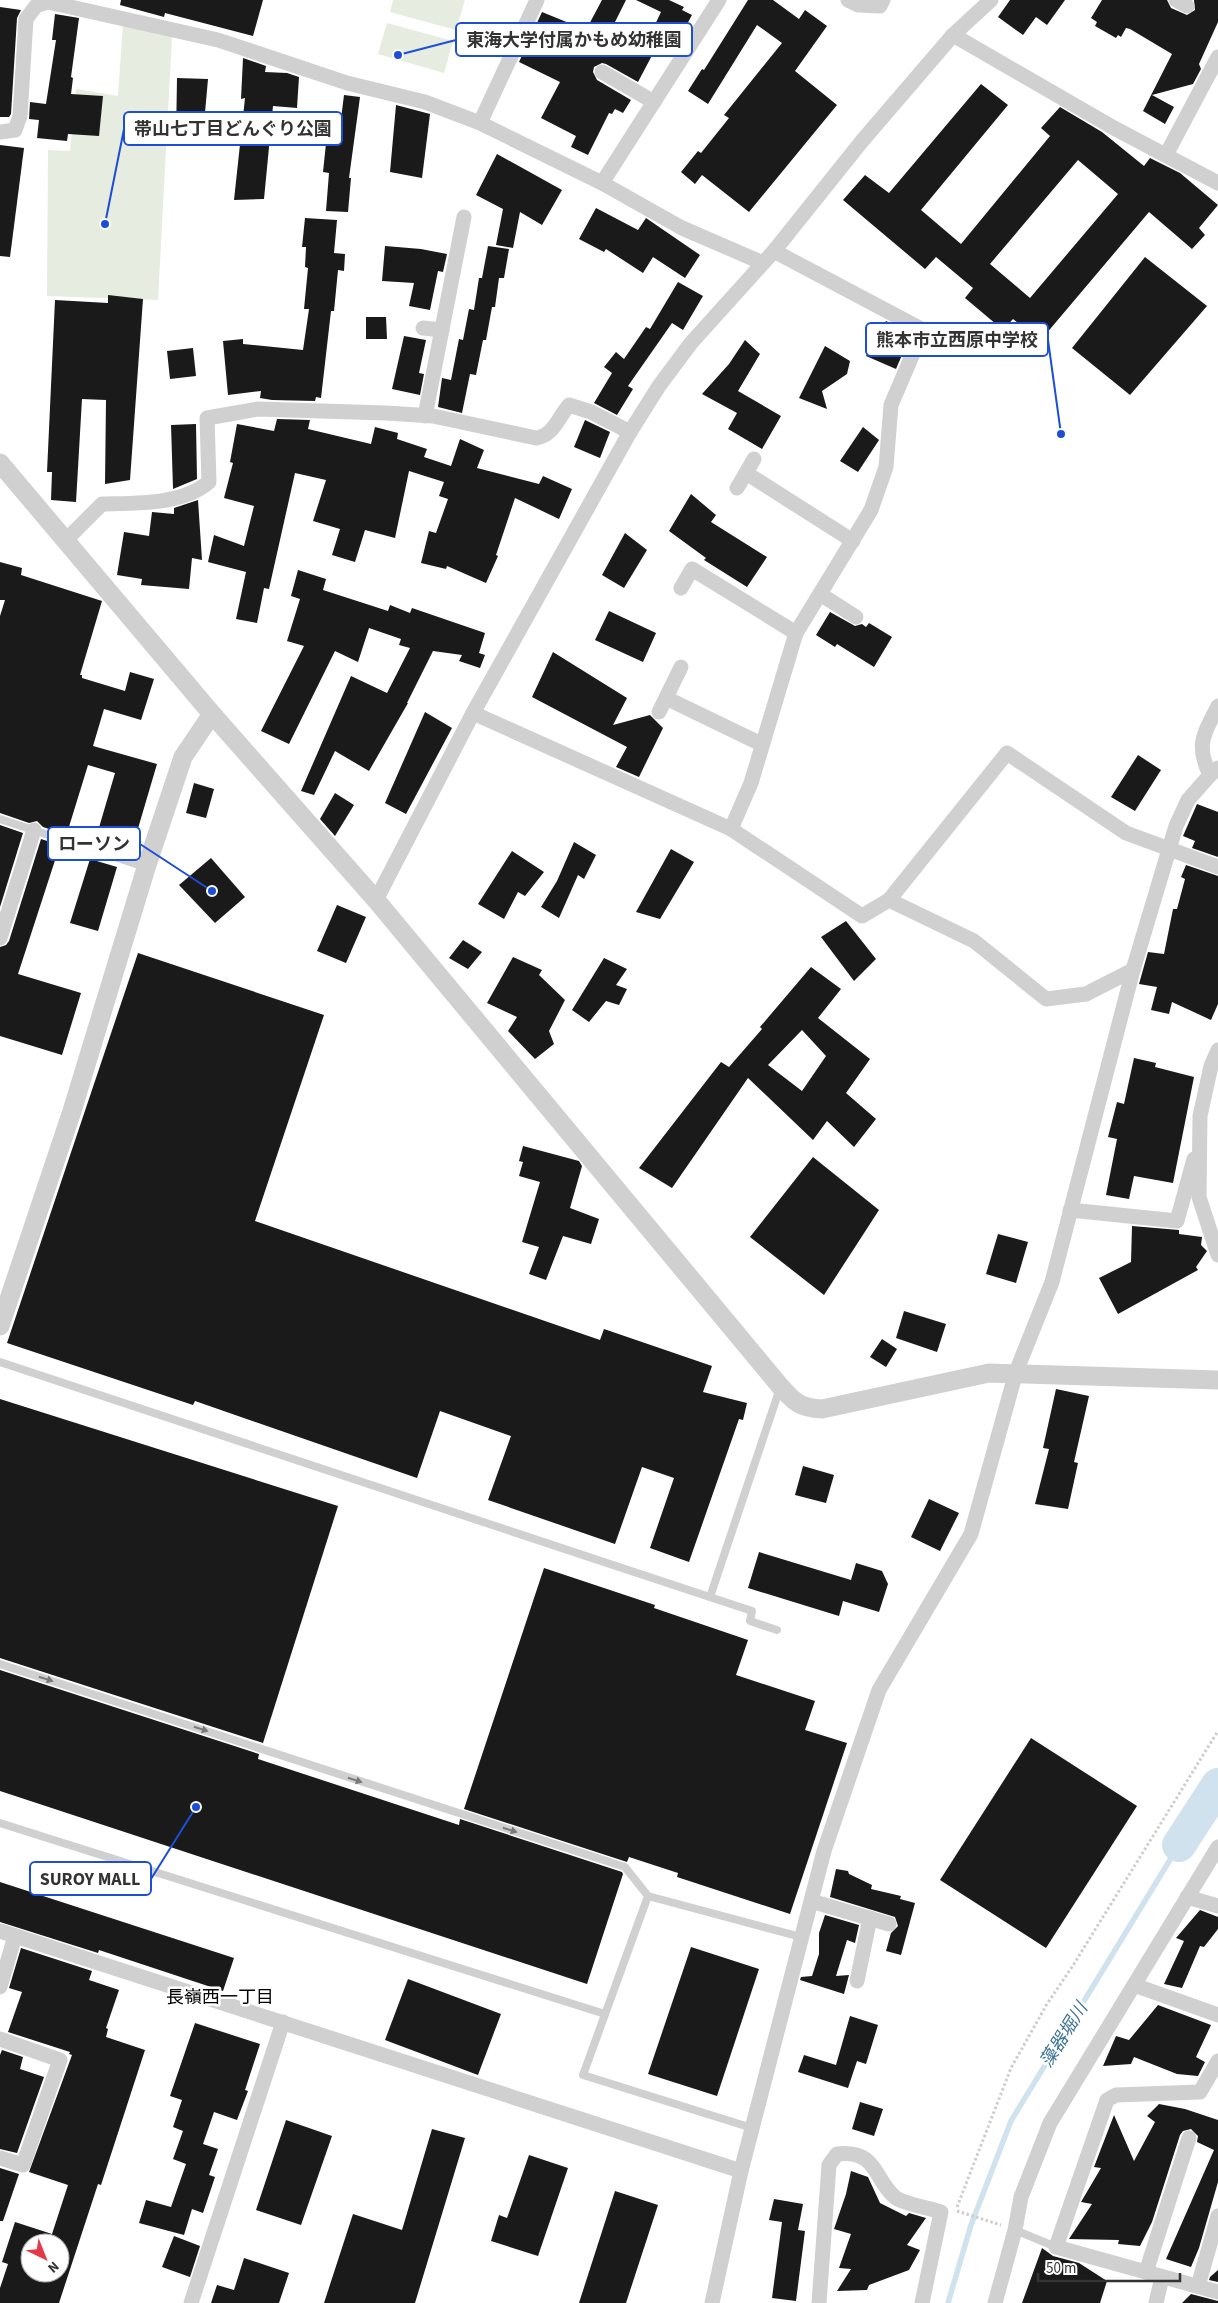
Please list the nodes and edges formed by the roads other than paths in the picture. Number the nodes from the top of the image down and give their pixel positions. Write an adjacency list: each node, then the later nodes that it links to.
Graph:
1 (537, 0): 11 (street)
2 (719, 0): 10 (street)
3 (848, 0): 4 (street)
4 (883, 0)
5 (991, 0): 7 (street)
6 (48, 1): 11 (street); 12 (street)
7 (953, 35): 13 (street); 17 (street)
8 (1218, 57): 13 (street)
9 (602, 72): 10 (street)
10 (654, 102): 14 (street)
11 (480, 123): 14 (street)
12 (0, 132)
13 (1166, 155): 15 (street)
14 (602, 183): 18 (street)
15 (1218, 183)
16 (464, 217): 20 (street)
17 (774, 251): 18 (street); 28 (street)
18 (763, 262): 22 (street)
19 (423, 328): 20 (street)
20 (442, 330): 21 (street)
21 (425, 416): 22 (street); 27 (street)
22 (630, 432): 37 (street)
23 (754, 459): 25 (street)
24 (0, 464): 27 (street)
25 (746, 473): 26 (street); 28 (street)
26 (737, 488)
27 (66, 540): 38 (street)
28 (853, 541): 30 (street)
29 (681, 588): 32 (street)
30 (820, 594): 31 (street); 32 (street)
31 (856, 617)
32 (796, 633): 39 (street)
33 (681, 667): 34 (street)
34 (666, 698): 36 (street); 39 (street)
35 (1218, 706): 40 (street)
36 (660, 712)
37 (473, 713): 42 (street); 47 (street)
38 (212, 714): 46 (street); 47 (street)
39 (761, 744): 42 (street)
40 (1216, 770): 44 (street)
41 (0, 819): 43 (lane)
42 (731, 829): 48 (street)
43 (34, 830): 46 (lane); 49 (street)
44 (1171, 849): 45 (street); 48 (street); 50 (street)
45 (1218, 867)
46 (146, 868): 55 (street)
47 (376, 900): 59 (street)
48 (889, 900): 50 (street)
49 (1, 928)
50 (1133, 970): 53 (street)
51 (1218, 1050): 52 (street)
52 (1200, 1136): 53 (street); 54 (street)
53 (1070, 1210): 57 (street)
54 (1218, 1255)
55 (0, 1326)
56 (0, 1362): 60 (lane)
57 (1016, 1372): 58 (street); 59 (street); 67 (street)
58 (1218, 1380)
59 (780, 1386): 60 (lane)
60 (710, 1597): 61 (lane)
61 (777, 1630)
62 (0, 1664): 65 (lane, one-way to 65)
63 (0, 1824): 77 (lane)
64 (1218, 1847): 66 (street)
65 (648, 1896): 73 (lane); 77 (lane)
66 (1187, 1897): 68 (street); 75 (street)
67 (811, 1901): 69 (street); 73 (street)
68 (1218, 1906)
69 (870, 1918): 70 (street); 74 (street)
70 (889, 1924)
71 (0, 1931): 72 (street)
72 (16, 1936): 76 (street); 79 (street)
73 (801, 1937): 82 (street)
74 (857, 1981)
75 (1134, 1984): 78 (street); 87 (street)
76 (0, 1987)
77 (605, 2014): 82 (lane)
78 (1218, 2015)
79 (282, 2022): 85 (street); 93 (street)
80 (0, 2039): 84 (street)
81 (1218, 2061): 88 (street)
82 (752, 2128): 85 (street)
83 (1189, 2138): 89 (street)
84 (0, 2158)
85 (741, 2171): 94 (street)
86 (1218, 2216): 91 (street)
87 (1009, 2228): 88 (lane); 97 (street)
88 (1056, 2247): 89 (street)
89 (1146, 2272): 90 (street)
90 (1162, 2277): 91 (street); 98 (street)
91 (1198, 2286): 92 (street)
92 (1218, 2292)
93 (191, 2303)
94 (712, 2303)
95 (819, 2303): 96 (street)
96 (922, 2303)
97 (995, 2303)
98 (1156, 2303)

